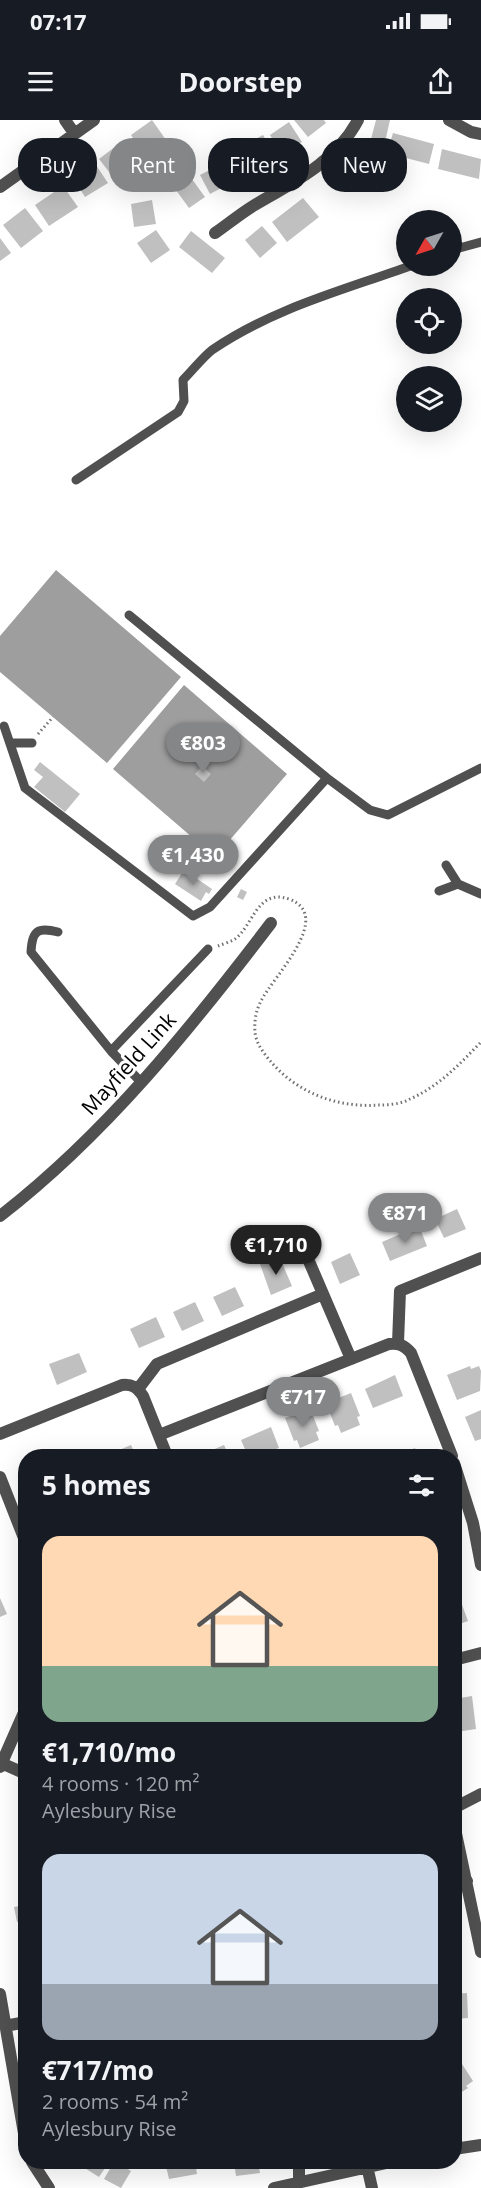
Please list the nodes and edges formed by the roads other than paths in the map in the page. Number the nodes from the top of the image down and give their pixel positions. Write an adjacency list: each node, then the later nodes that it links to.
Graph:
1 (64, 120): 5 (street)
2 (94, 120): 5 (street)
3 (358, 120): 8 (street)
4 (449, 120): 6 (street)
5 (75, 133): 7 (street)
6 (481, 134)
7 (0, 187)
8 (215, 233)
9 (481, 242): 10 (lane)
10 (462, 247)
11 (396, 271): 12 (lane)
12 (76, 480)
13 (129, 615): 18 (lane)
14 (4, 726): 15 (lane)
15 (10, 742): 16 (lane); 18 (lane)
16 (32, 743)
17 (481, 768): 18 (lane)
18 (327, 778)
19 (446, 865): 20 (lane)
20 (458, 884): 21 (lane); 22 (lane)
21 (439, 891)
22 (481, 894)
23 (271, 923): 27 (street, Mayfield Link)
24 (58, 932): 26 (lane)
25 (208, 950): 26 (lane)
26 (111, 1051): 27 (lane)
27 (140, 1082): 28 (street, Mayfield Link)
28 (0, 1216)
29 (296, 1231): 33 (street)
30 (481, 1258): 31 (street)
31 (464, 1265): 32 (street); 34 (street)
32 (469, 1278)
33 (323, 1294): 35 (street); 36 (street)
34 (398, 1343): 35 (street); 40 (street)
35 (351, 1359): 38 (street)
36 (138, 1389): 37 (street); 38 (street)
37 (0, 1434)
38 (159, 1435): 39 (street)
39 (164, 1449)
40 (449, 1449)
41 (0, 1477): 44 (street)
42 (462, 1493): 43 (street)
43 (477, 1521): 45 (street)
44 (18, 1523)
45 (481, 1565)
46 (481, 1653): 47 (street)
47 (462, 1658)
48 (18, 1726): 49 (street)
49 (1, 1765): 50 (street)
50 (18, 1771)
51 (481, 1794): 52 (street)
52 (462, 1804)
53 (462, 1859): 54 (street)
54 (467, 1881): 55 (street); 56 (street)
55 (462, 1882)
56 (481, 1952)
57 (0, 1994): 59 (street)
58 (18, 2024): 59 (street)
59 (5, 2026): 60 (street)
60 (4, 2046): 61 (street)
61 (18, 2109)
62 (481, 2145): 63 (street)
63 (462, 2149)
64 (37, 2169): 69 (street)
65 (299, 2169): 68 (street)
66 (354, 2169): 68 (street)
67 (368, 2169): 71 (street)
68 (299, 2182): 70 (street)
69 (49, 2188)
70 (274, 2188)
71 (372, 2188)

